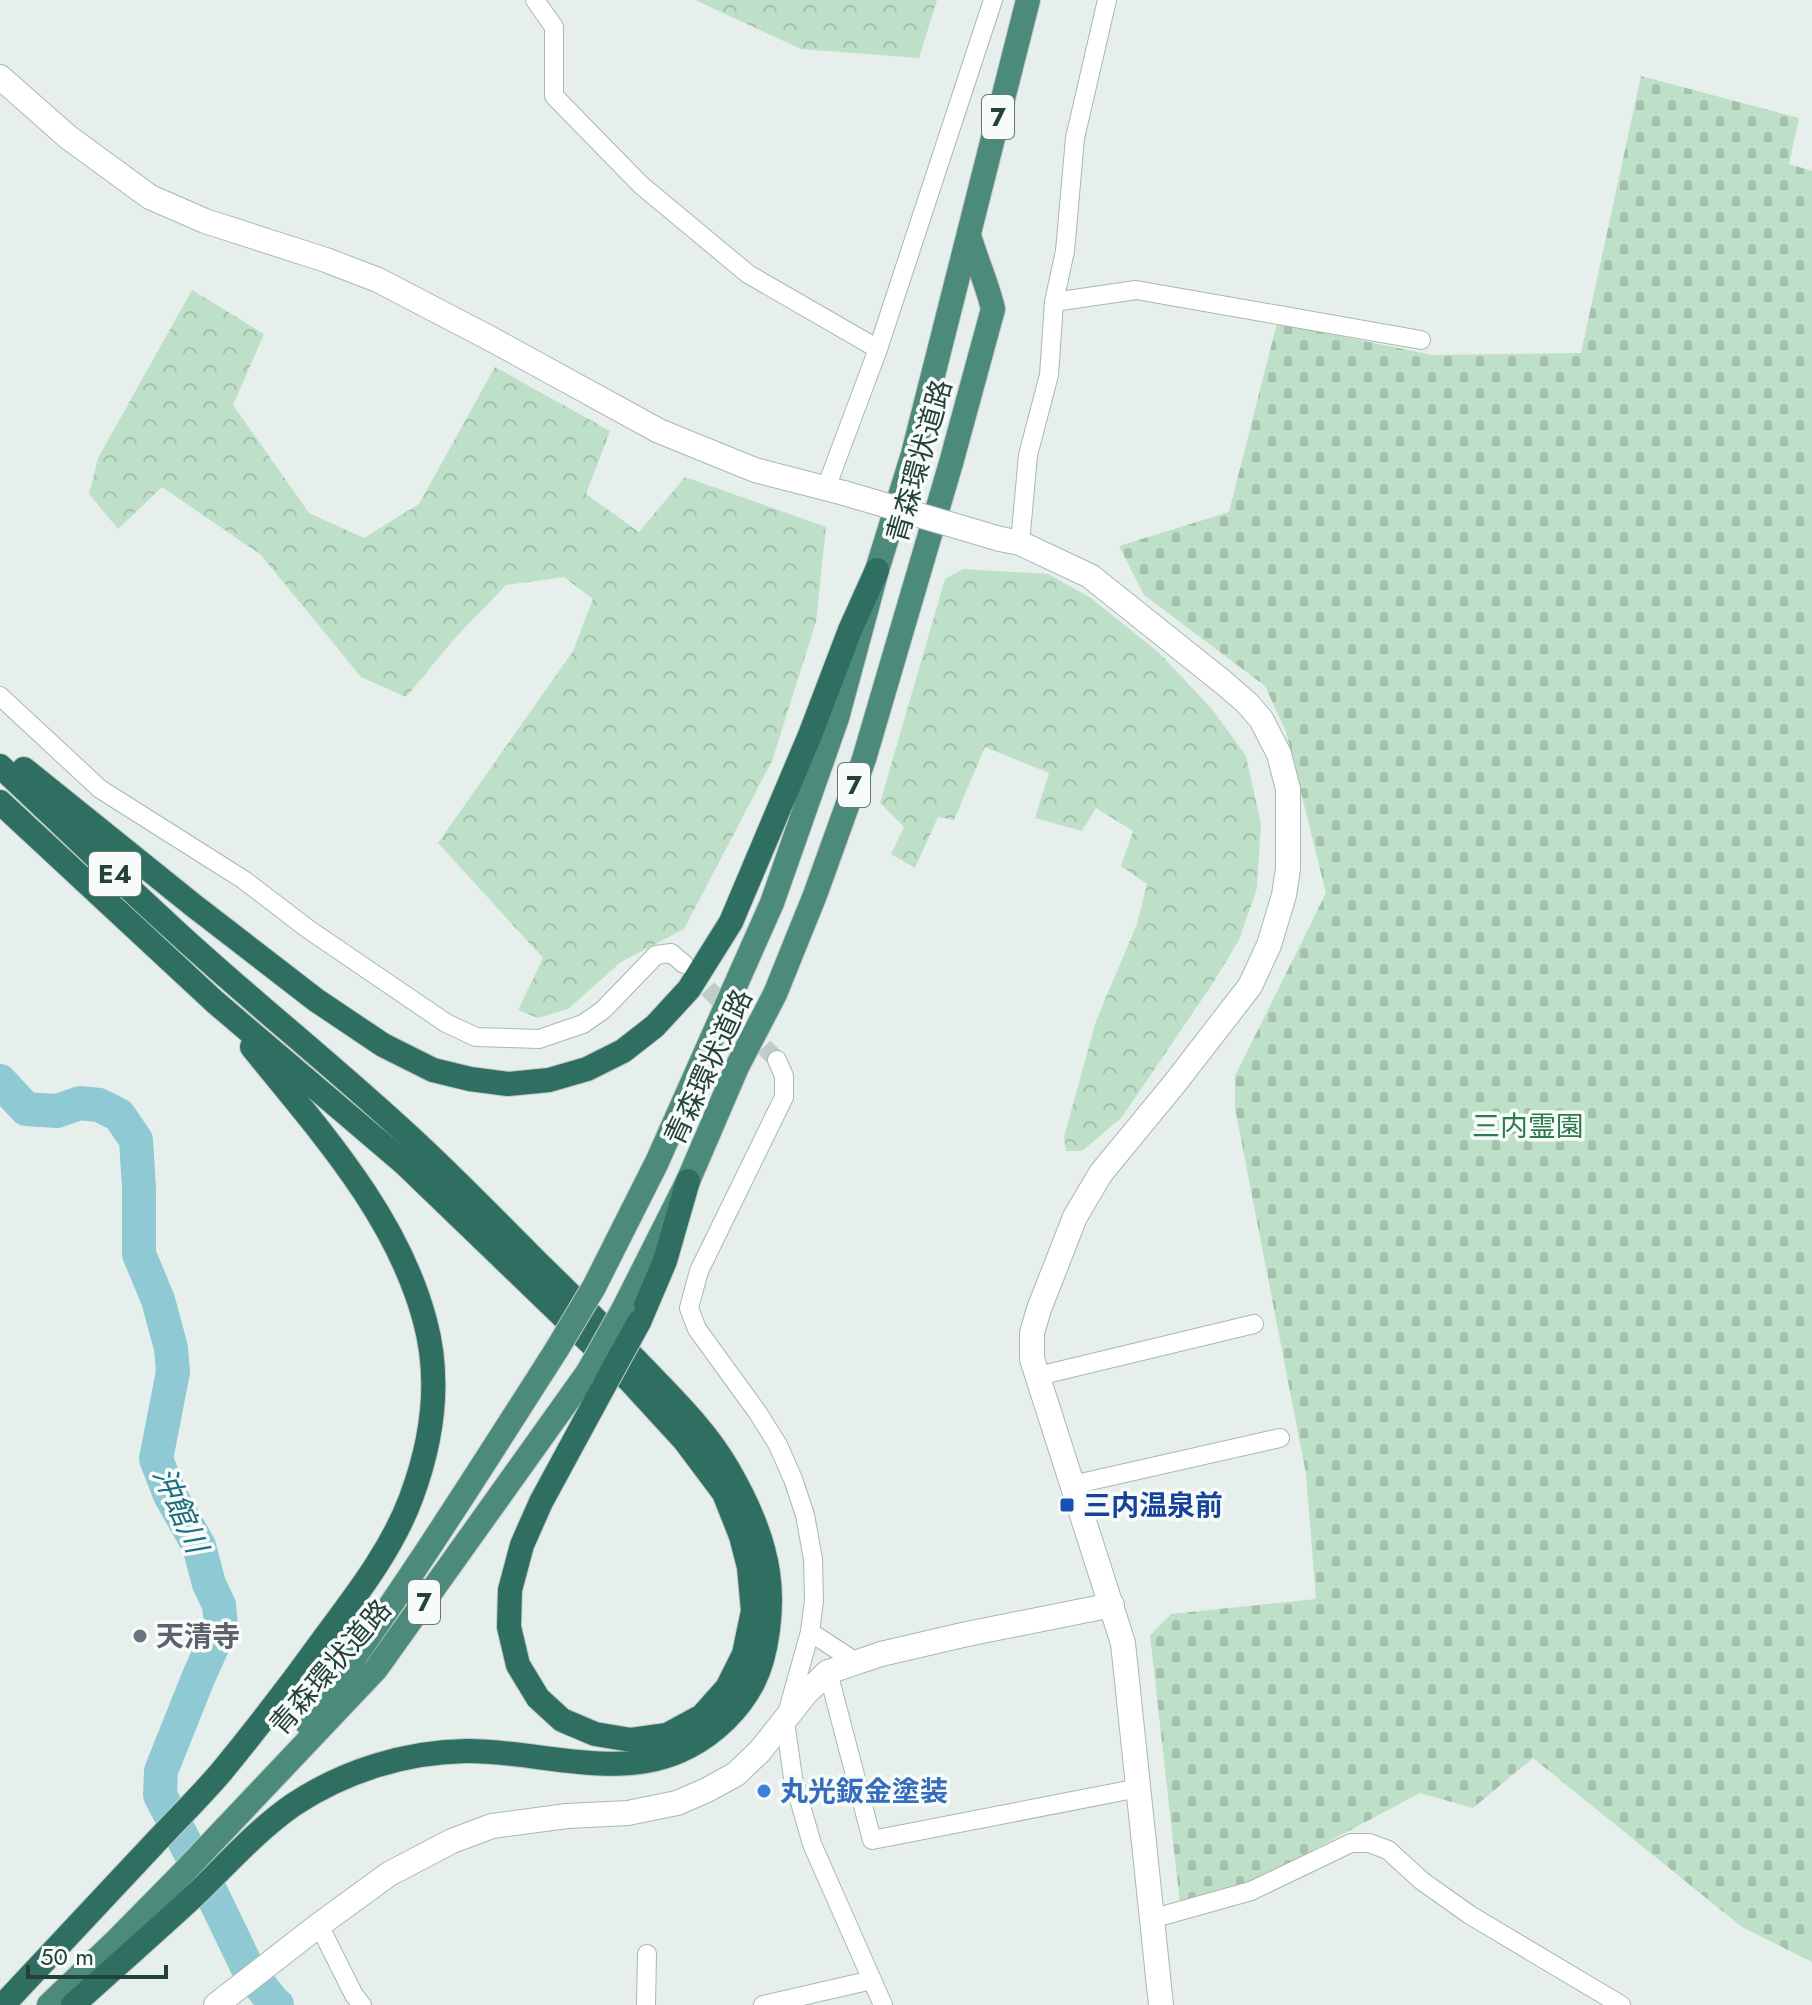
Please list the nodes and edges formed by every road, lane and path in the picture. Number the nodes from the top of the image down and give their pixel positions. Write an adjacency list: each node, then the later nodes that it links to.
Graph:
1 (535, 0): 9 (street)
2 (993, 0): 9 (street)
3 (1028, 0): 6 (highway, 青森環状道路 / 7)
4 (1107, 0): 7 (street)
5 (0, 77): 10 (street)
6 (969, 235): 12 (highway, 青森環状道路 / 7); 22 (highway, 青森環状道路 / 7, bridge)
7 (1054, 302): 8 (street); 11 (street)
8 (1421, 340)
9 (878, 349): 10 (street)
10 (835, 491): 11 (street, bridge)
11 (1010, 541): 21 (street)
12 (877, 570): 14 (highway); 31 (highway, 青森環状道路 / 7, bridge)
13 (0, 696): 17 (street)
14 (0, 750)
15 (0, 766): 38 (highway, E4)
16 (0, 802): 18 (highway, E4)
17 (684, 964)
18 (215, 1002): 22 (highway); 36 (highway)
19 (777, 1060): 26 (street)
20 (1254, 1324): 21 (street)
21 (1038, 1376): 24 (street)
22 (596, 1378): 31 (highway, 青森環状道路 / 7)
23 (1280, 1438): 24 (street)
24 (1072, 1485): 25 (street)
25 (1112, 1605): 27 (street); 30 (street)
26 (810, 1632): 27 (street); 29 (street)
27 (856, 1662): 28 (street)
28 (828, 1672): 29 (street); 30 (street)
29 (785, 1721): 33 (street); 35 (street)
30 (1139, 1788): 32 (street)
31 (239, 1815): 37 (highway, 青森環状道路 / 7)
32 (1151, 1919): 44 (street); 45 (street)
33 (310, 1932): 39 (street); 40 (street)
34 (647, 1954): 41 (street)
35 (872, 1980): 42 (street); 43 (street)
36 (3, 2005)
37 (49, 2005)
38 (73, 2005)
39 (216, 2005)
40 (362, 2005)
41 (646, 2005)
42 (763, 2005)
43 (883, 2005)
44 (1161, 2005)
45 (1621, 2005)

